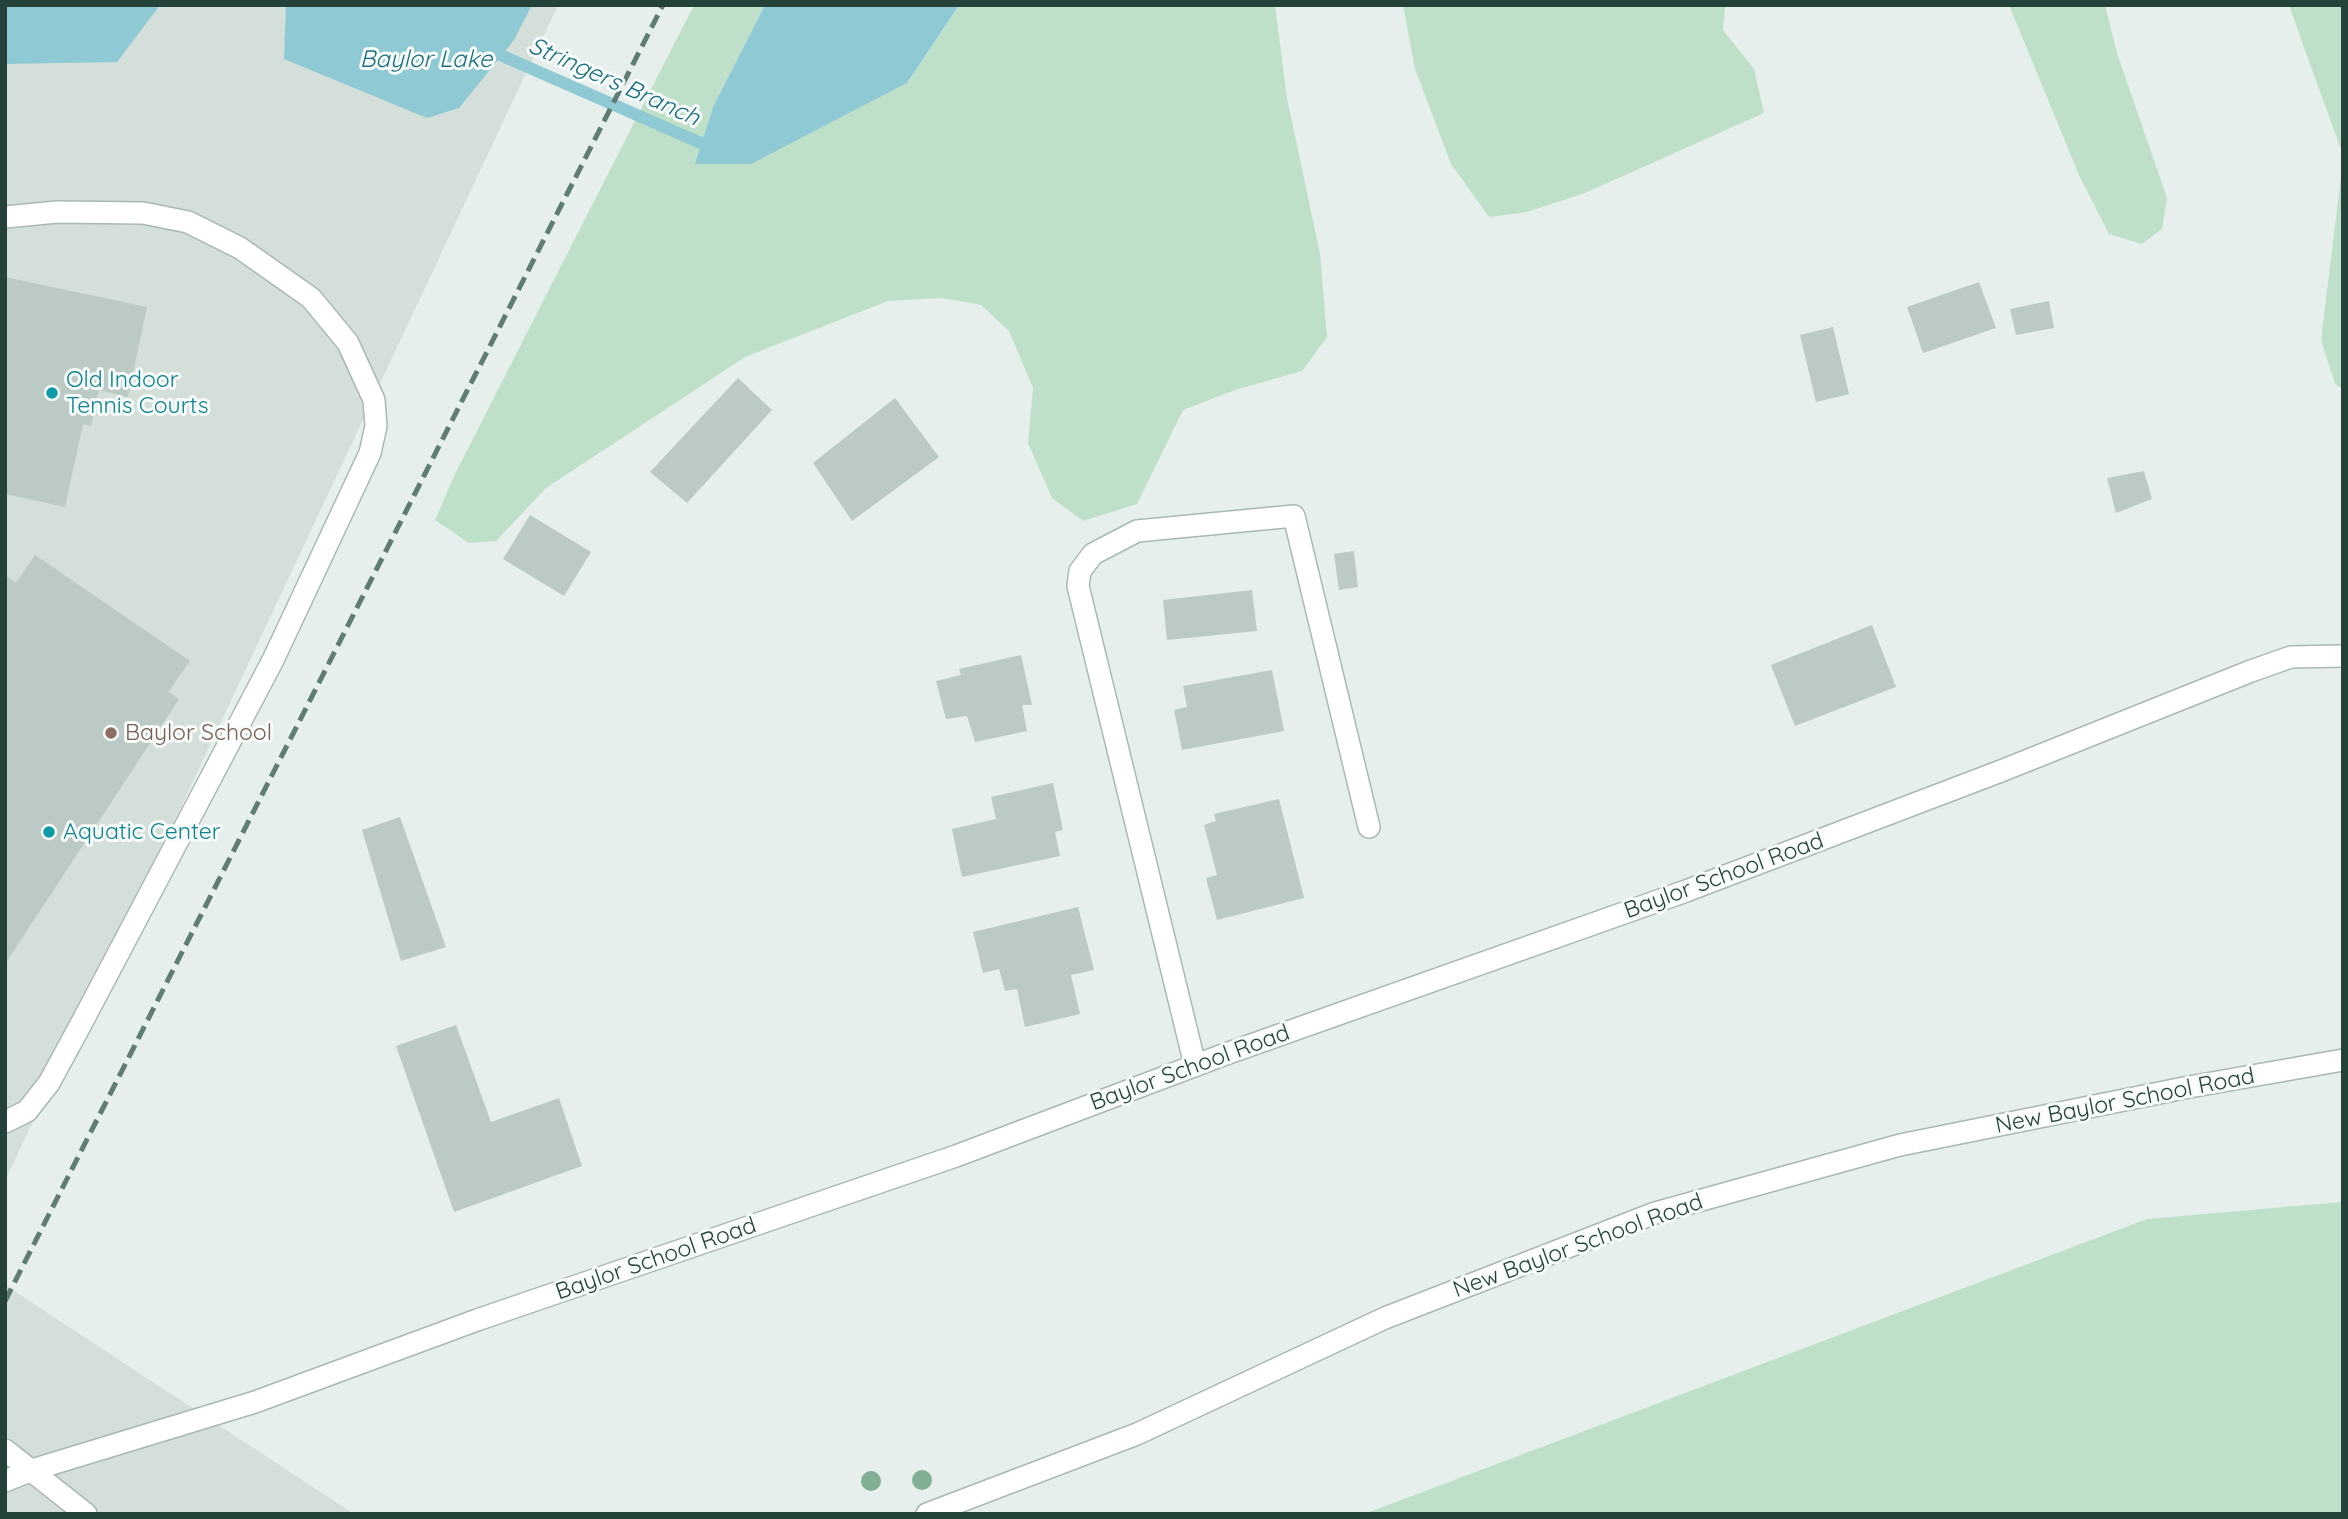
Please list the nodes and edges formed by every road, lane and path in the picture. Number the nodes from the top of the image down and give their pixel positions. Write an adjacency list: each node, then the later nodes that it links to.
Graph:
1 (5, 217): 6 (street)
2 (2343, 656): 5 (street, Baylor School Road)
3 (1369, 827): 5 (street)
4 (2343, 1060): 12 (street, New Baylor School Road)
5 (1195, 1065): 9 (street, Baylor School Road)
6 (5, 1122)
7 (5, 1450): 9 (street)
8 (5, 1461): 9 (street)
9 (32, 1470): 10 (street, Baylor School Road); 11 (street)
10 (5, 1481)
11 (86, 1514)
12 (927, 1514)

